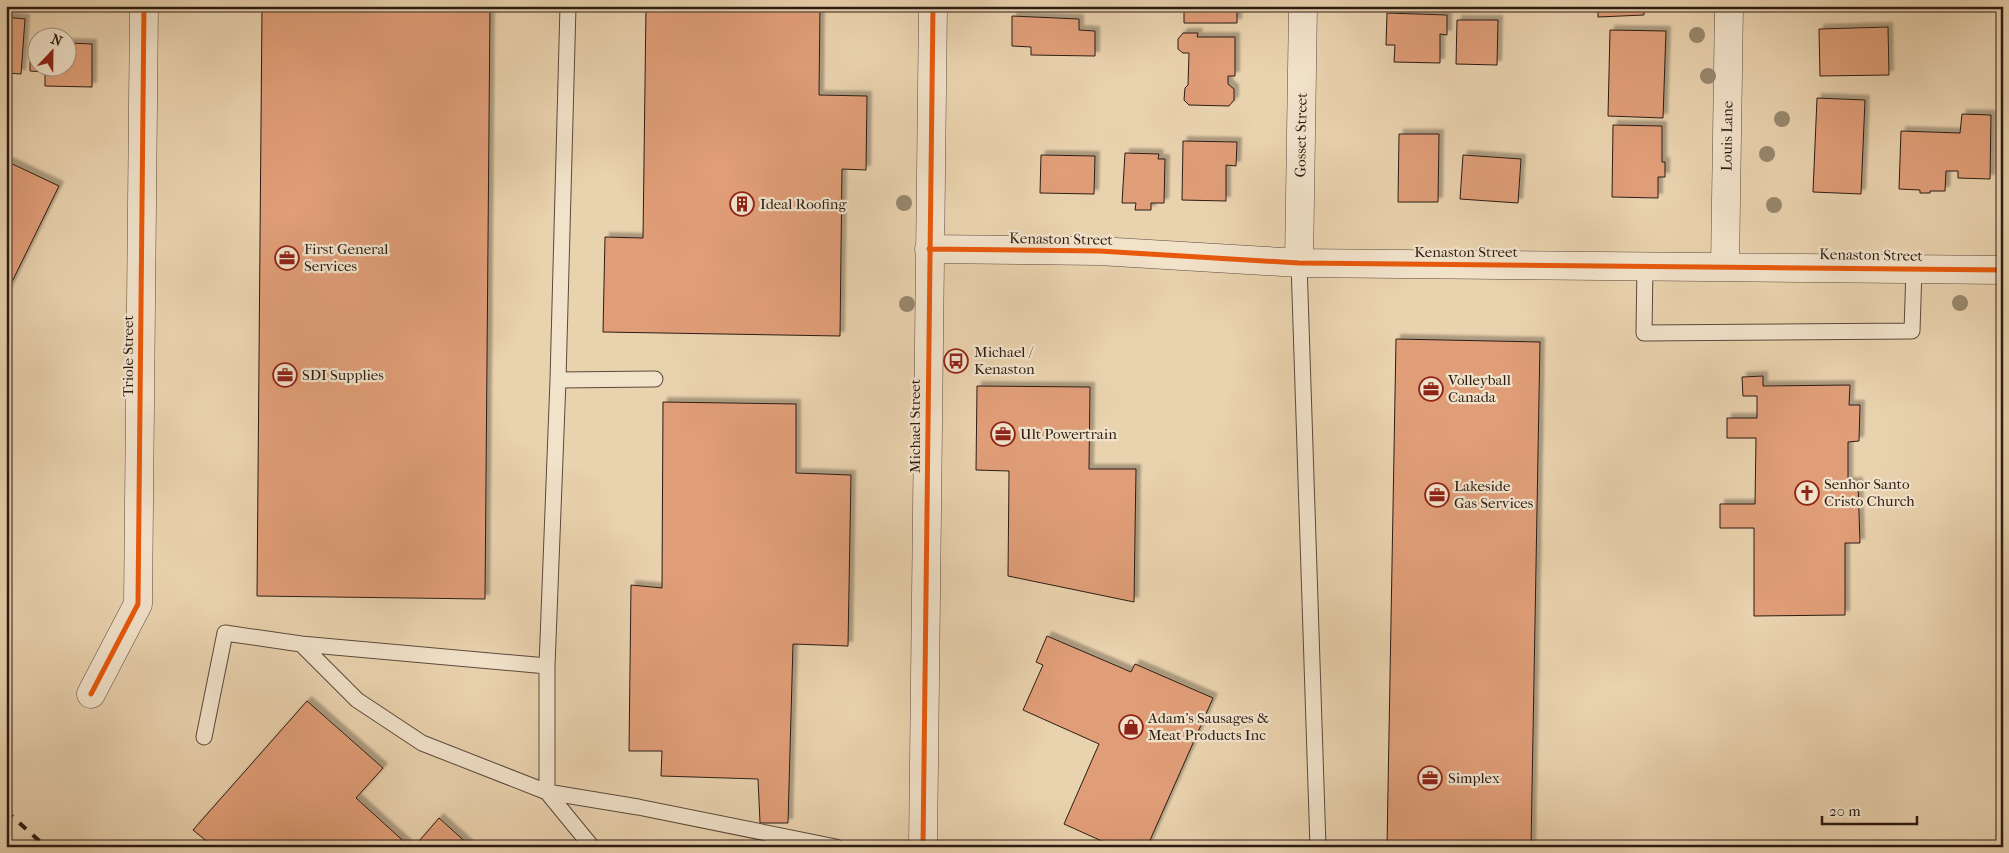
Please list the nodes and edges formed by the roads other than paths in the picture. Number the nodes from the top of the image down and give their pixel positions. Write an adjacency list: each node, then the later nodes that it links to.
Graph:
1 (144, 6): 16 (street, Triole Street)
2 (568, 6): 13 (lane)
3 (933, 6): 6 (street, Michael Street)
4 (1303, 6): 7 (street, Gosset Street)
5 (1730, 6): 9 (street, Louis Lane)
6 (929, 249): 7 (street, Kenaston Street); 21 (street, Michael Street)
7 (1298, 263): 8 (street, Kenaston Street); 22 (lane)
8 (1645, 265): 9 (street, Kenaston Street); 10 (lane)
9 (1725, 266): 10 (street, Kenaston Street)
10 (1914, 268): 11 (street, Kenaston Street)
11 (2003, 270)
12 (655, 379): 13 (lane)
13 (558, 380): 15 (lane)
14 (301, 644): 15 (lane); 17 (lane); 18 (lane)
15 (547, 666): 18 (lane)
16 (91, 694)
17 (204, 737)
18 (548, 792): 19 (lane); 20 (lane)
19 (592, 847)
20 (836, 847)
21 (923, 847)
22 (1318, 847)

